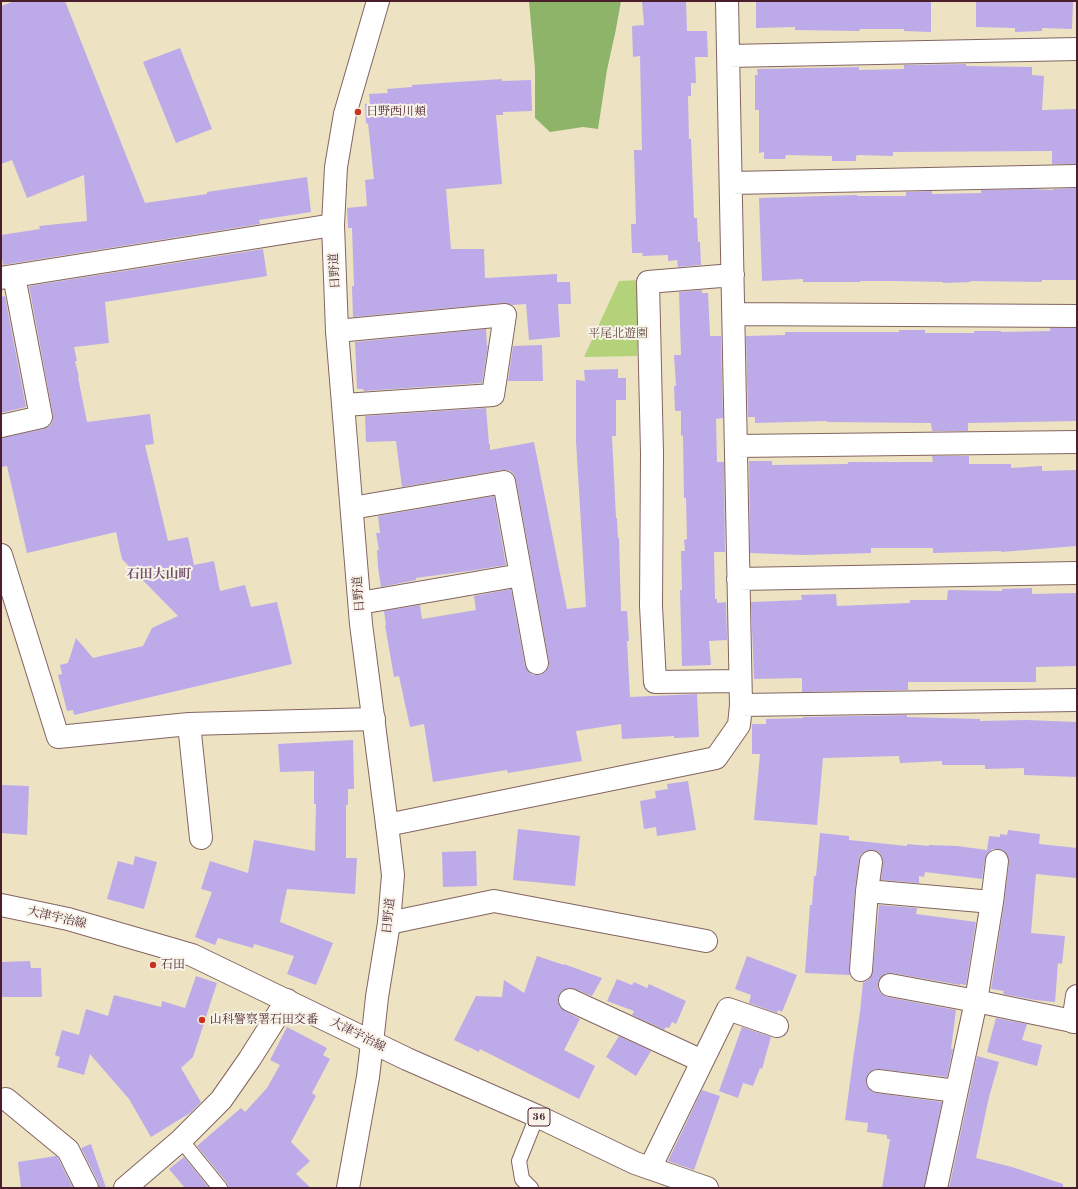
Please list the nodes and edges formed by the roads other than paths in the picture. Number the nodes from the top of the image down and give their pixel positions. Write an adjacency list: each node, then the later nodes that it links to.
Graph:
1 (378, 1): 7 (street, 日野道)
2 (727, 1): 4 (street)
3 (1077, 49): 4 (street)
4 (728, 56): 6 (street)
5 (1077, 176): 6 (street)
6 (731, 183): 8 (street)
7 (333, 225): 9 (street); 12 (street, 日野道)
8 (733, 275): 10 (street); 24 (street)
9 (7, 277): 14 (street)
10 (734, 314): 11 (street); 16 (street)
11 (1077, 316)
12 (337, 331): 13 (street, 日野道); 13 (street)
13 (344, 405): 17 (street, 日野道)
14 (1, 426)
15 (1077, 442): 16 (street)
16 (736, 446): 21 (street)
17 (352, 508): 20 (street); 22 (street, 日野道)
18 (1, 555): 28 (street)
19 (1077, 573): 21 (street)
20 (521, 575): 22 (street); 23 (street)
21 (738, 579): 24 (street)
22 (360, 603): 27 (street, 日野道)
23 (537, 663)
24 (740, 681): 26 (street)
25 (1077, 700): 26 (street)
26 (741, 705): 29 (street)
27 (374, 719): 28 (street); 29 (street, 日野道)
28 (189, 724): 30 (street)
29 (387, 825): 36 (street, 日野道)
30 (201, 838)
31 (997, 861): 34 (street)
32 (871, 862): 33 (street)
33 (867, 891): 34 (street); 38 (street)
34 (992, 902): 43 (street)
35 (1, 905): 41 (street, 大津宇治線 / 36)
36 (389, 923): 37 (street); 46 (street, 日野道)
37 (706, 941)
38 (861, 970)
39 (890, 986): 43 (street)
40 (1077, 996): 44 (street)
41 (287, 1000): 46 (street, 大津宇治線 / 36); 52 (street)
42 (570, 1000): 47 (street)
43 (976, 1001): 44 (street); 49 (street)
44 (1075, 1022)
45 (776, 1026): 47 (street)
46 (372, 1043): 51 (street, 大津宇治線 / 36); 57 (street, 日野道)
47 (702, 1061): 53 (street)
48 (878, 1081): 49 (street)
49 (956, 1091): 60 (street)
50 (4, 1095): 54 (street)
51 (537, 1116): 53 (street, 大津宇治線 / 36); 58 (lane)
52 (181, 1140): 55 (street); 56 (lane)
53 (650, 1168): 59 (street, 大津宇治線 / 36)
54 (87, 1188)
55 (125, 1188)
56 (220, 1188)
57 (348, 1188)
58 (531, 1188)
59 (707, 1188)
60 (936, 1188)

